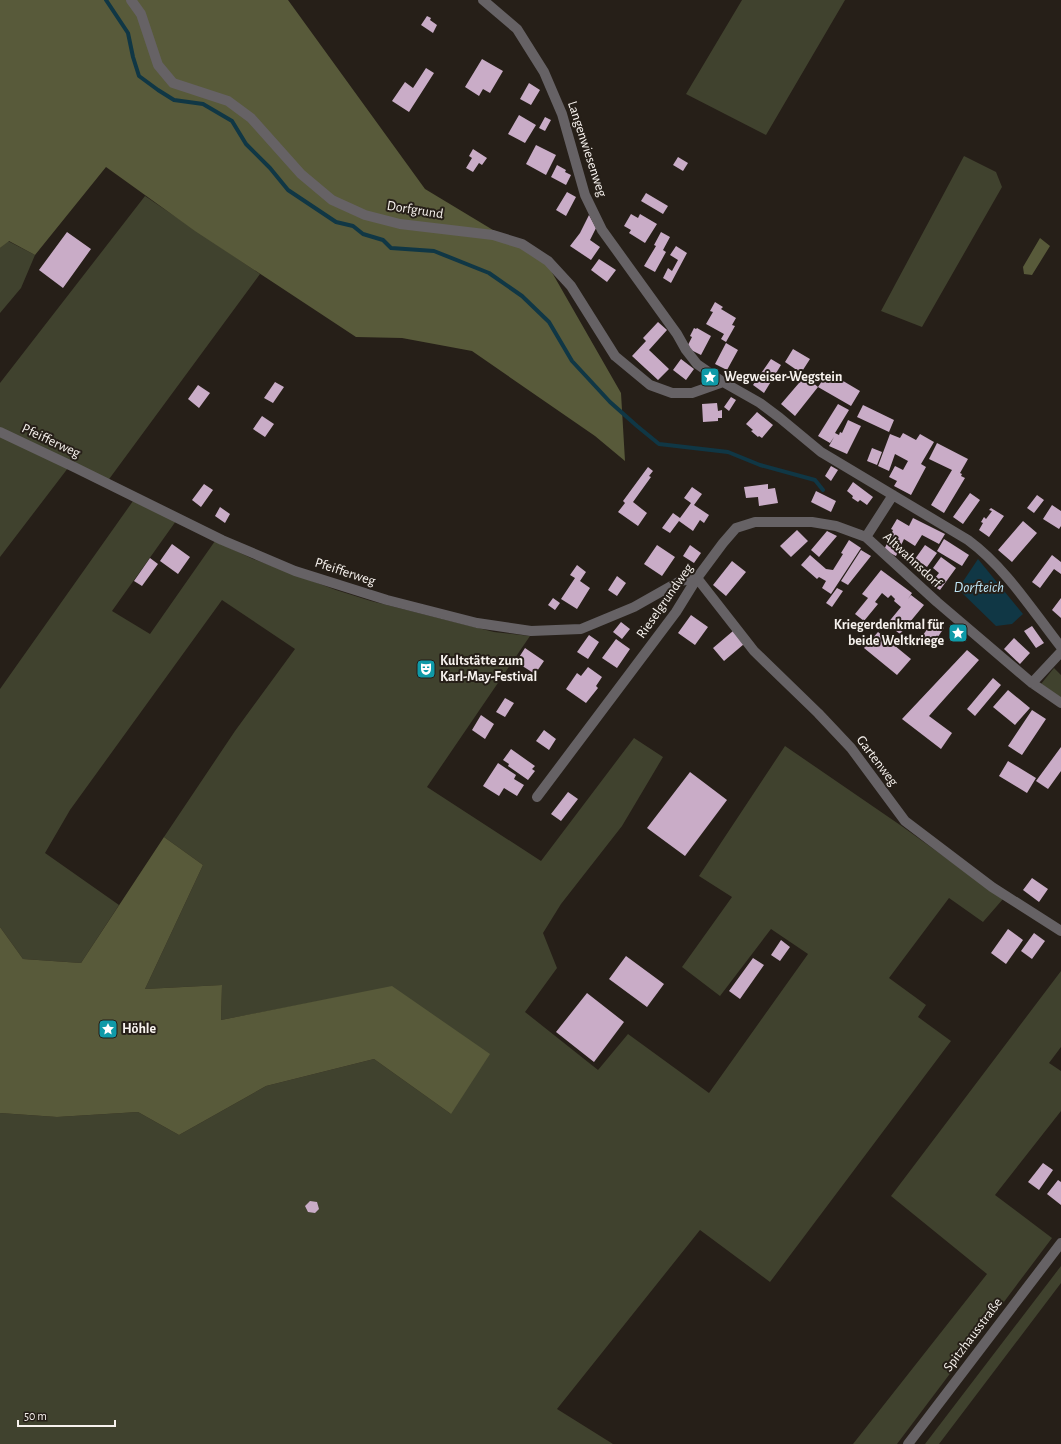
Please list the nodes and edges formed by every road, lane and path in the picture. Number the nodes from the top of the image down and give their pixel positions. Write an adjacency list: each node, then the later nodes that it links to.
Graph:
1 (131, 0): 3 (street, Dorfgrund)
2 (483, 0): 3 (street, Langenwiesenweg)
3 (723, 382): 5 (street)
4 (0, 432): 7 (street, Pfeifferweg)
5 (893, 495): 6 (street, Altwahnsdorf); 8 (street)
6 (866, 537): 7 (street, Rieselgrundweg); 10 (street, Altwahnsdorf)
7 (697, 578): 12 (street, Rieselgrundweg); 13 (street, Gartenweg)
8 (1061, 647)
9 (1061, 652): 10 (street)
10 (1032, 683): 11 (street, Altwahnsdorf)
11 (1061, 703)
12 (537, 797)
13 (1061, 931)
14 (1061, 1243): 15 (street, Spitzhausstraße)
15 (908, 1444)

